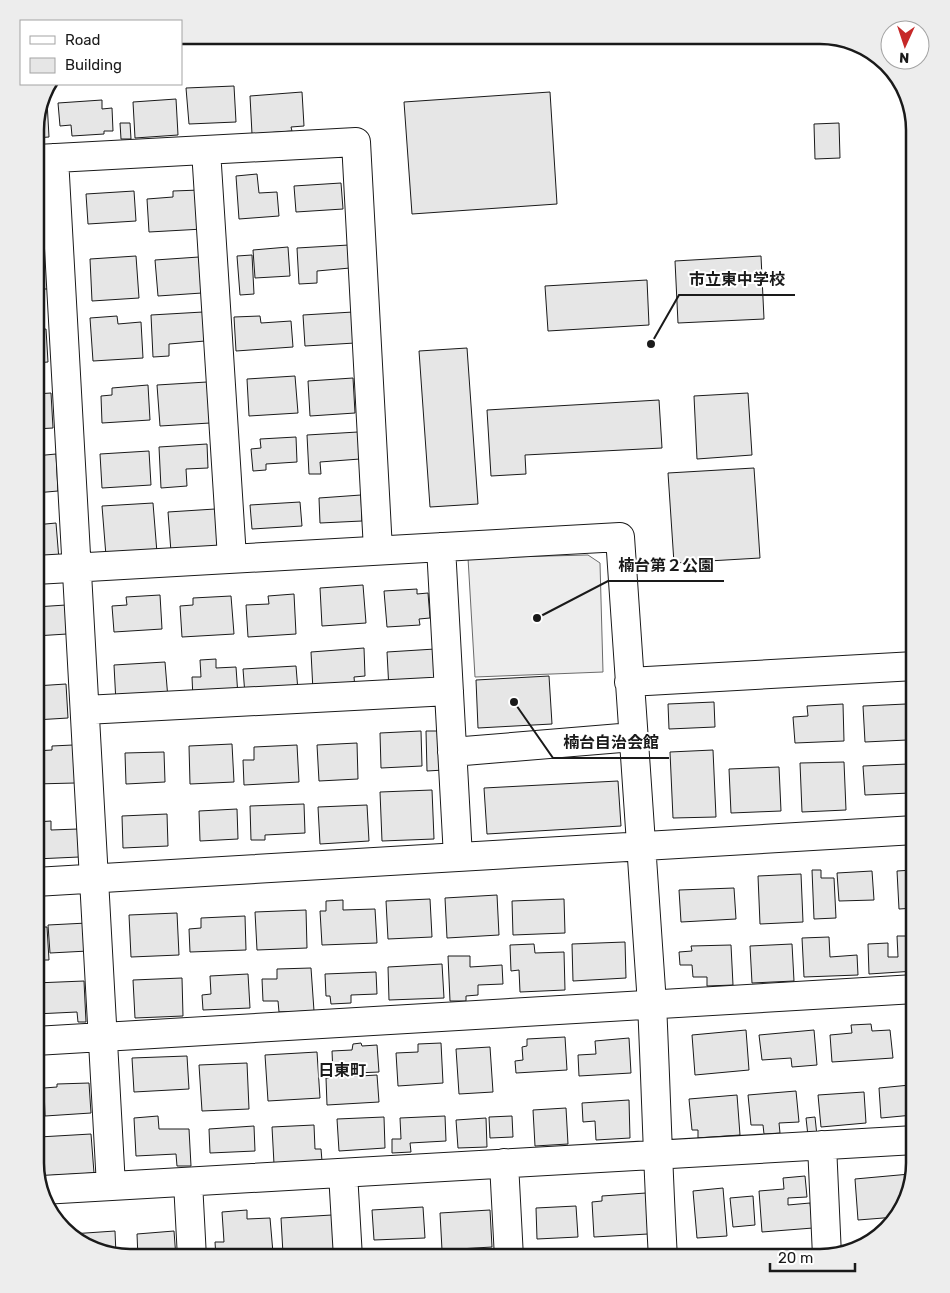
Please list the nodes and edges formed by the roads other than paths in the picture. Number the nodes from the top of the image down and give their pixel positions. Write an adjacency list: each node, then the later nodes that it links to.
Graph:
1 (206, 150): 2 (street); 4 (street); 5 (street)
2 (45, 159): 6 (street)
3 (442, 547): 4 (street); 9 (street); 10 (street)
4 (378, 550): 5 (street)
5 (232, 558): 6 (street)
6 (77, 567): 7 (street); 11 (street)
7 (44, 569)
8 (906, 667): 9 (street)
9 (629, 682): 12 (street)
10 (449, 691): 11 (street); 13 (street)
11 (85, 710): 17 (street)
12 (633, 737): 13 (street); 15 (street)
13 (452, 752): 16 (street)
14 (906, 831): 15 (street)
15 (640, 847): 16 (street); 20 (street)
16 (458, 857): 17 (street)
17 (94, 879): 18 (street); 21 (street)
18 (44, 882)
19 (906, 990): 20 (street)
20 (652, 1004): 21 (street); 25 (street)
21 (103, 1038): 22 (street); 29 (street)
22 (44, 1041)
23 (906, 1140): 24 (street)
24 (822, 1145): 25 (street); 35 (street)
25 (657, 1155): 26 (street); 34 (street)
26 (504, 1163): 27 (street); 33 (street)
27 (343, 1173): 28 (street); 32 (street)
28 (188, 1182): 29 (street); 31 (street)
29 (111, 1186): 30 (street)
30 (48, 1190)
31 (192, 1249)
32 (347, 1249)
33 (509, 1249)
34 (662, 1249)
35 (827, 1249)

